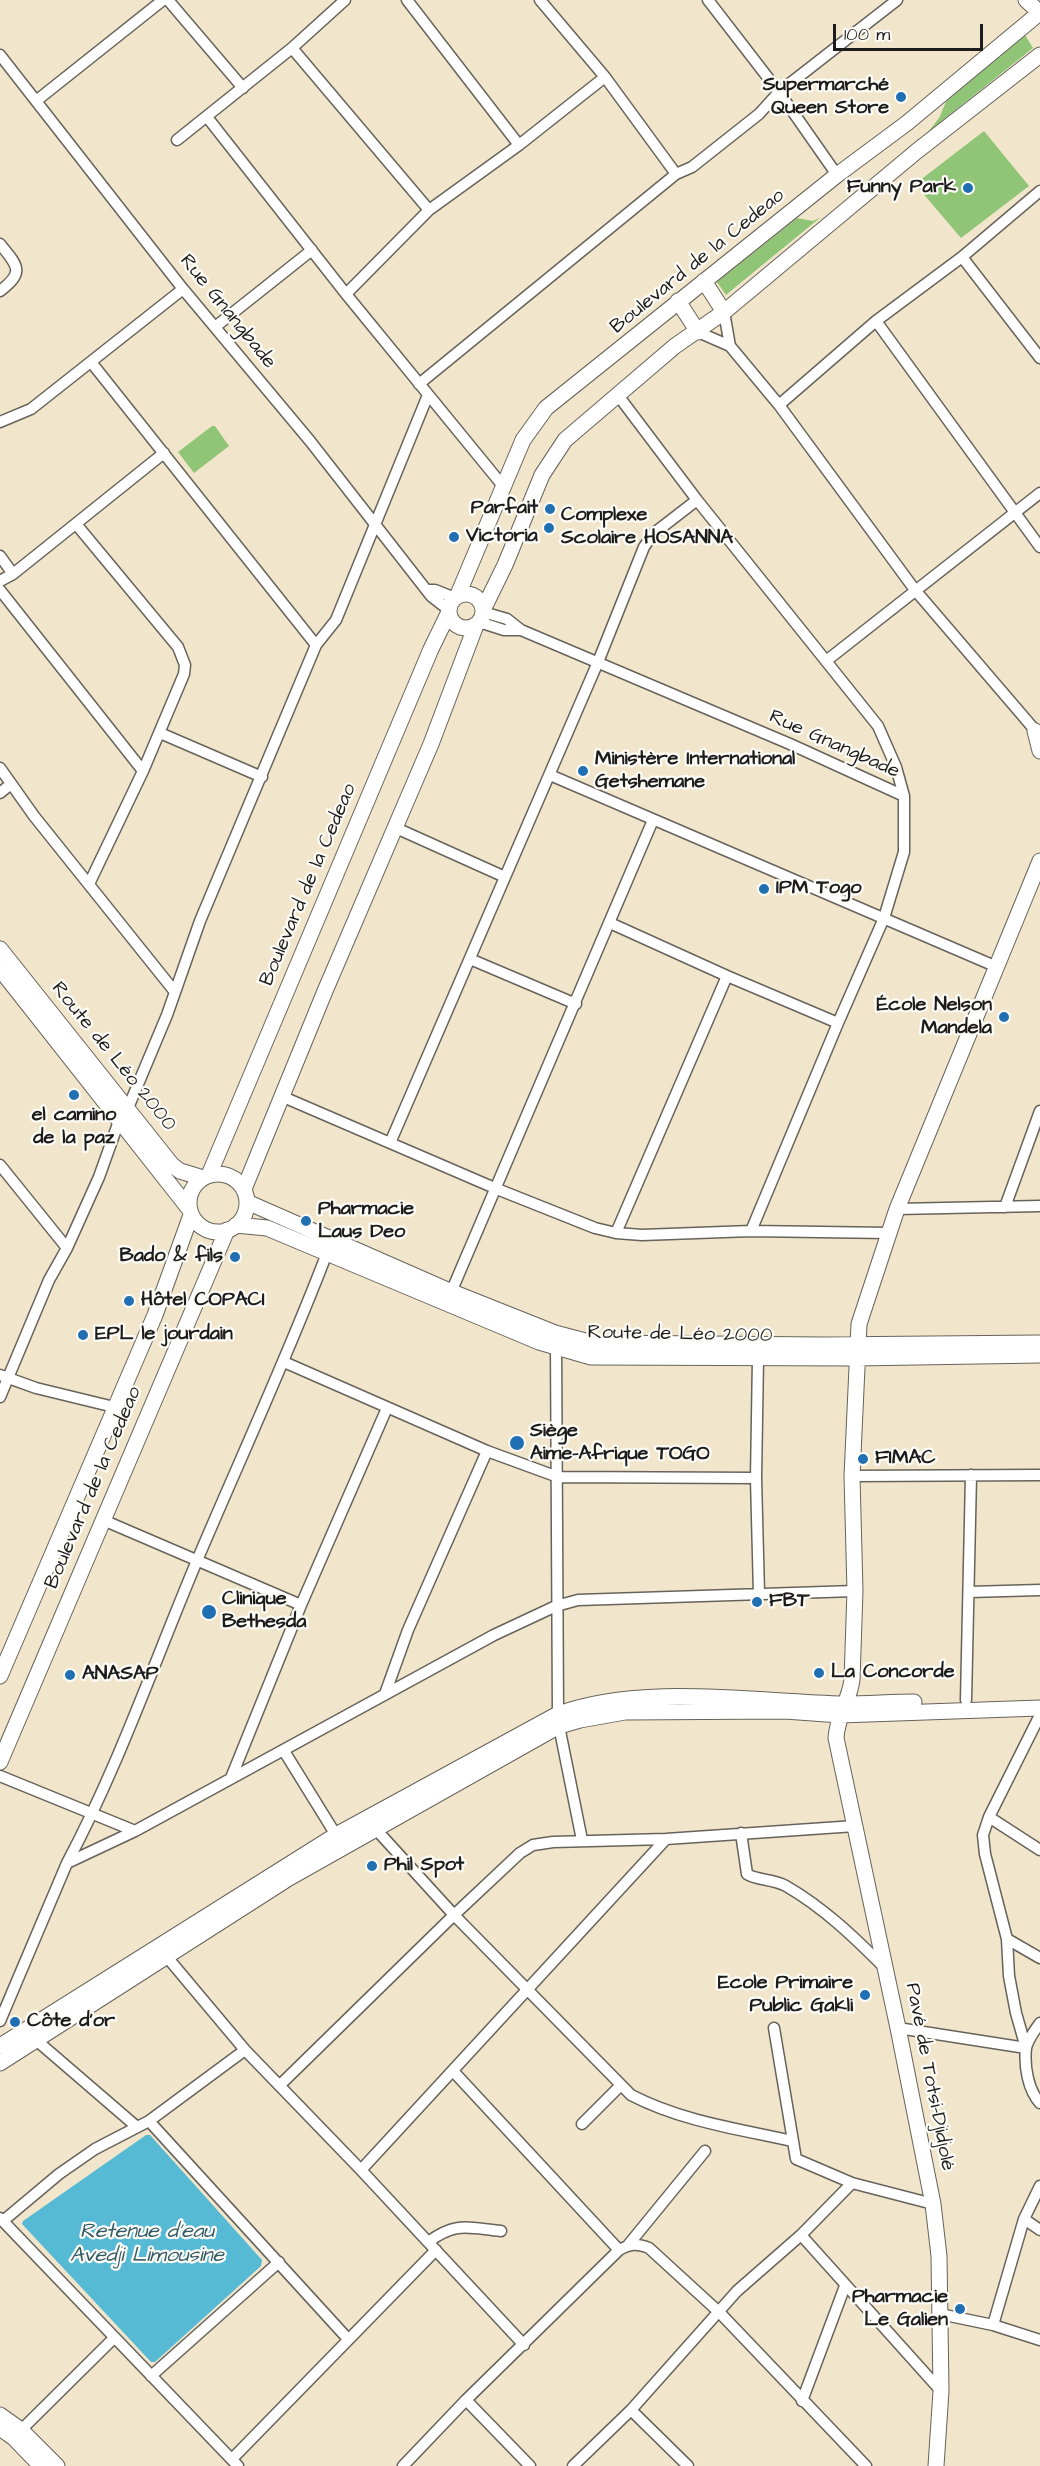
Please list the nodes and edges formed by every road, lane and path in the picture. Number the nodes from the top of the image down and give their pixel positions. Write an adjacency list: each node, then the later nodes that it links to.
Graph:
1 (163, 0): 17 (street)
2 (168, 0): 15 (street)
3 (345, 0): 11 (street)
4 (407, 0): 20 (street)
5 (708, 0): 16 (street)
6 (897, 0): 16 (street)
7 (1026, 0): 9 (main road)
8 (547, 2): 14 (street)
9 (1038, 11): 10 (main road); 22 (main road, Boulevard de la Cedeao)
10 (1040, 31)
11 (292, 48): 15 (street); 24 (street)
12 (0, 55): 17 (street, Rue Gnangbade)
13 (1040, 55): 33 (main road)
14 (605, 77): 20 (street); 21 (street)
15 (243, 88): 18 (street)
16 (780, 92): 21 (street); 22 (street)
17 (36, 101): 29 (street, Rue Gnangbade)
18 (207, 117): 19 (street); 26 (street)
19 (177, 140)
20 (519, 145): 24 (street)
21 (676, 174): 40 (street)
22 (837, 175): 28 (main road, Boulevard de la Cedeao)
23 (1040, 191): 27 (street)
24 (429, 210): 31 (street)
25 (0, 244): 30 (street)
26 (312, 250): 31 (street); 35 (street)
27 (962, 256): 34 (street); 38 (street)
28 (704, 281): 32 (main road, Boulevard de la Cedeao); 33 (main road)
29 (183, 289): 35 (street, Rue Gnangbade); 39 (street)
30 (0, 291)
31 (346, 294): 40 (street)
32 (678, 301): 36 (main road); 46 (main road, Boulevard de la Cedeao)
33 (724, 312): 36 (main road); 37 (street)
34 (876, 321): 43 (street); 49 (street)
35 (215, 327): 50 (street, Rue Gnangbade)
36 (698, 332): 37 (street); 41 (main road)
37 (730, 346): 43 (street)
38 (1040, 358)
39 (91, 362): 44 (street); 45 (street)
40 (418, 384): 42 (street)
41 (617, 394): 48 (street); 59 (main road)
42 (428, 395): 46 (street); 50 (street)
43 (778, 405): 57 (street)
44 (0, 422)
45 (164, 453): 51 (street); 60 (street)
46 (502, 486): 58 (main road, Boulevard de la Cedeao)
47 (1040, 493): 49 (street)
48 (696, 500): 61 (street); 62 (street)
49 (1014, 513): 52 (street); 57 (street)
50 (375, 522): 58 (street, Rue Gnangbade); 60 (street)
51 (76, 524): 54 (street); 63 (street)
52 (1040, 547)
53 (0, 556): 54 (street)
54 (13, 574): 55 (street)
55 (0, 581)
56 (0, 590): 67 (street)
57 (915, 590): 61 (street); 64 (street)
58 (453, 604): 59 (main road); 59 (main road); 94 (main road, Boulevard de la Cedeao)
59 (480, 617): 62 (street, Rue Gnangbade); 74 (main road)
60 (316, 645): 69 (street)
61 (826, 661): 72 (street)
62 (598, 663): 68 (street); 72 (street, Rue Gnangbade)
63 (160, 733): 67 (street); 69 (street)
64 (1037, 734): 65 (main road)
65 (1040, 751)
66 (0, 768): 70 (street)
67 (143, 771): 77 (street)
68 (549, 775): 73 (street); 76 (street)
69 (262, 777): 85 (street)
70 (10, 784): 71 (street); 77 (street)
71 (0, 793)
72 (904, 796): 78 (street, Rue Gnangbade)
73 (653, 820): 78 (street); 79 (street)
74 (396, 828): 76 (street); 88 (main road)
75 (1040, 861): 82 (main road, Pavé de Totsi-Djidjolé)
76 (505, 877): 81 (street)
77 (89, 884): 85 (street)
78 (884, 918): 82 (street); 87 (street, Rue Gnangbade)
79 (610, 922): 84 (street); 86 (street)
80 (0, 949): 89 (main road, Route de Léo 2000)
81 (470, 959): 86 (street); 92 (street)
82 (997, 966): 99 (main road, Pavé de Totsi-Djidjolé)
83 (0, 969): 91 (main road, Route de Léo 2000)
84 (727, 976): 87 (street); 103 (street)
85 (175, 992): 89 (street)
86 (576, 1004): 95 (street)
87 (838, 1023): 102 (street, Rue Gnangbade)
88 (281, 1096): 92 (street); 96 (main road)
89 (128, 1108): 91 (street); 94 (main road, Route de Léo 2000)
90 (1040, 1111): 98 (street)
91 (119, 1121): 100 (main road, Route de Léo 2000); 105 (street)
92 (390, 1143): 95 (street)
93 (0, 1165): 105 (street)
94 (206, 1177): 96 (main road); 100 (main road)
95 (497, 1189): 103 (street); 107 (street)
96 (245, 1196): 101 (main road); 107 (main road, Route de Léo 2000)
97 (1040, 1206): 98 (street)
98 (1005, 1207): 99 (street)
99 (897, 1209): 104 (main road, Pavé de Totsi-Djidjolé)
100 (190, 1212): 101 (main road); 116 (main road, Boulevard de la Cedeao)
101 (232, 1228): 106 (main road, Route de Léo 2000); 124 (main road, Boulevard de la Cedeao)
102 (751, 1231): 103 (street); 104 (street)
103 (616, 1233)
104 (888, 1233): 110 (main road, Pavé de Totsi-Djidjolé)
105 (67, 1248): 114 (street)
106 (327, 1253): 107 (main road, Route de Léo 2000); 113 (street)
107 (449, 1298): 108 (main road, Route de Léo 2000)
108 (556, 1341): 110 (main road, Route de Léo 2000); 112 (main road, Route de Léo 2000); 122 (street)
109 (1040, 1342): 110 (main road, Route de Léo 2000)
110 (856, 1351): 111 (main road, Route de Léo 2000); 112 (main road, Route de Léo 2000); 121 (main road, Pavé de Totsi-Djidjolé)
111 (1040, 1355)
112 (758, 1358): 123 (street)
113 (284, 1362): 117 (street); 125 (street)
114 (4, 1377): 115 (street); 116 (street)
115 (0, 1397)
116 (114, 1407): 132 (main road, Boulevard de la Cedeao)
117 (387, 1408): 118 (street); 130 (street)
118 (487, 1451): 122 (street); 133 (street)
119 (1040, 1474): 120 (street)
120 (971, 1475): 121 (street); 128 (street)
121 (852, 1476): 127 (main road, Pavé de Totsi-Djidjolé)
122 (558, 1477): 123 (street); 131 (street)
123 (756, 1478): 129 (street)
124 (103, 1520): 125 (street); 141 (main road, Boulevard de la Cedeao)
125 (197, 1562): 130 (street); 144 (street)
126 (1040, 1590): 128 (street)
127 (855, 1591): 129 (street); 137 (main road, Pavé de Totsi-Djidjolé)
128 (969, 1592): 135 (street)
129 (759, 1594): 131 (street)
130 (301, 1605): 143 (street)
131 (556, 1606): 133 (street); 139 (street)
132 (0, 1676)
133 (385, 1694): 140 (street)
134 (1040, 1698): 135 (main road)
135 (966, 1700): 137 (main road)
136 (1040, 1708): 137 (main road)
137 (843, 1710): 139 (main road); 147 (main road, Pavé de Totsi-Djidjolé)
138 (1040, 1715): 145 (street)
139 (558, 1720): 146 (main road); 152 (street)
140 (284, 1750): 143 (street); 150 (street)
141 (0, 1762)
142 (0, 1776): 144 (street)
143 (231, 1778): 148 (street)
144 (93, 1814): 148 (street); 154 (street)
145 (989, 1817): 153 (street); 156 (street)
146 (371, 1824): 150 (main road); 155 (street); 157 (main road)
147 (855, 1826): 149 (street); 159 (main road, Pavé de Totsi-Djidjolé)
148 (135, 1831): 154 (street)
149 (741, 1833): 151 (street); 159 (street)
150 (336, 1835): 166 (main road)
151 (666, 1839): 152 (street); 160 (street)
152 (582, 1840): 155 (street)
153 (1040, 1850)
154 (67, 1863): 161 (street)
155 (454, 1915): 160 (street); 171 (street)
156 (1007, 1939): 158 (street); 167 (street)
157 (167, 1957): 165 (main road); 168 (street)
158 (1040, 1958)
159 (886, 1968): 164 (main road, Pavé de Totsi-Djidjolé)
160 (526, 1989): 170 (street); 172 (street)
161 (0, 2021)
162 (1040, 2023): 167 (street)
163 (774, 2028): 177 (street)
164 (898, 2028): 167 (street); 182 (main road, Pavé de Totsi-Djidjolé)
165 (36, 2040): 169 (main road); 176 (street)
166 (0, 2046)
167 (1026, 2048): 173 (street)
168 (245, 2050): 171 (street); 174 (street)
169 (0, 2063)
170 (453, 2071): 179 (street); 190 (street)
171 (280, 2085): 179 (street)
172 (621, 2085): 175 (street); 177 (street)
173 (1040, 2103)
174 (149, 2121): 176 (street); 191 (street)
175 (582, 2124)
176 (137, 2127): 184 (street)
177 (793, 2141): 180 (street)
178 (705, 2151): 188 (street)
179 (361, 2170): 189 (street)
180 (852, 2183): 182 (street); 187 (street)
181 (1040, 2186): 183 (street)
182 (933, 2204): 194 (main road, Pavé de Totsi-Djidjolé)
183 (1024, 2219): 185 (street); 195 (street)
184 (1, 2220): 196 (street)
185 (1040, 2230)
186 (501, 2231): 189 (street)
187 (801, 2235): 192 (street); 193 (street)
188 (629, 2244): 190 (street); 193 (street)
189 (432, 2246): 197 (street); 199 (street)
190 (619, 2250): 199 (street)
191 (279, 2262): 197 (street); 200 (street)
192 (845, 2286): 201 (street); 203 (street)
193 (720, 2313): 203 (street); 204 (street)
194 (940, 2314): 195 (street); 201 (main road, Pavé de Totsi-Djidjolé)
195 (993, 2325): 198 (street)
196 (114, 2338): 200 (street); 207 (street)
197 (348, 2339): 208 (street)
198 (1040, 2340)
199 (524, 2345): 202 (street)
200 (151, 2376): 208 (street)
201 (941, 2391): 216 (main road, Pavé de Totsi-Djidjolé)
202 (466, 2400): 211 (street); 212 (street)
203 (802, 2401): 215 (street)
204 (631, 2410): 213 (street); 214 (street)
205 (0, 2415): 207 (main road)
206 (0, 2428): 207 (main road)
207 (17, 2434): 209 (main road); 210 (main road)
208 (235, 2462)
209 (41, 2466)
210 (57, 2466)
211 (403, 2466)
212 (530, 2466)
213 (573, 2466)
214 (688, 2466)
215 (867, 2466)
216 (936, 2466)

